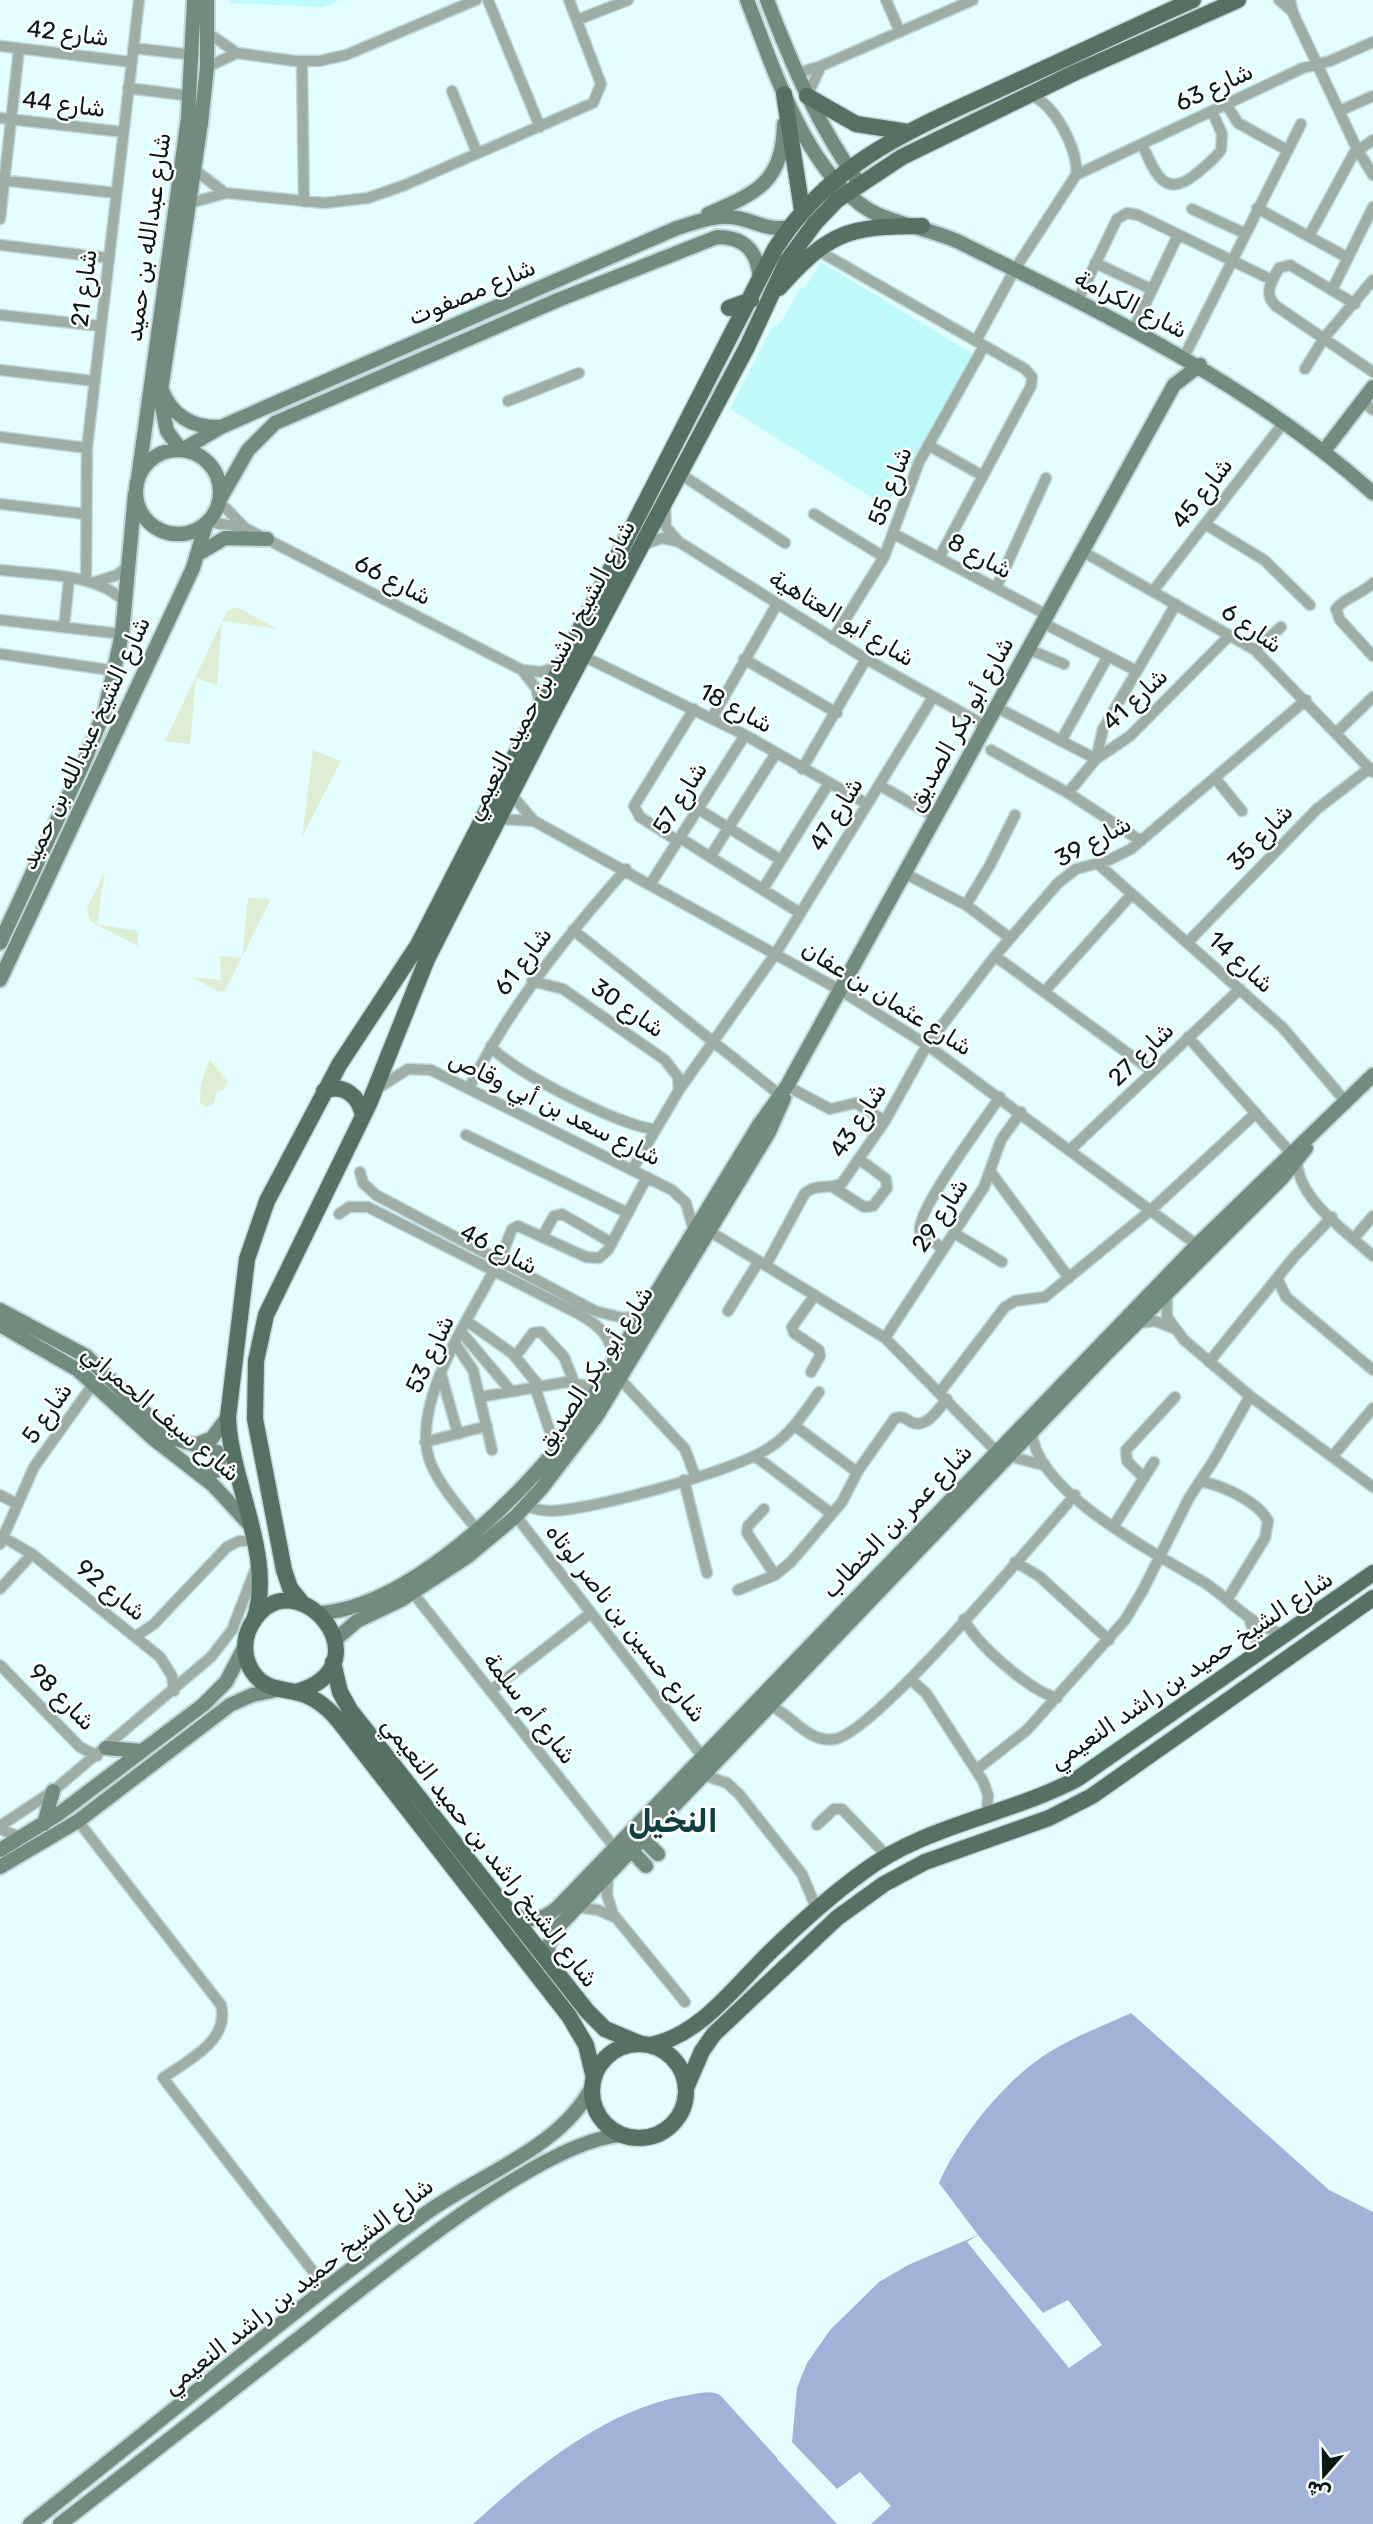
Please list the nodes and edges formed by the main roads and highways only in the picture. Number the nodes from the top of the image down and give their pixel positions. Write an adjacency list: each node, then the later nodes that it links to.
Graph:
1 (1193, 0): 5 (main road, شارع الشيخ راشد بن حميد النعيمي)
2 (1238, 0): 8 (main road, شارع الشيخ راشد بن حميد النعيمي)
3 (784, 94): 6 (main road)
4 (807, 96): 5 (main road)
5 (908, 132): 6 (main road, شارع الشيخ راشد بن حميد النعيمي)
6 (802, 210): 8 (main road, شارع الشيخ راشد بن حميد النعيمي)
7 (922, 226): 8 (main road)
8 (759, 302): 9 (main road); 10 (main road, شارع الشيخ راشد بن حميد النعيمي); 11 (main road, شارع الشيخ راشد بن حميد النعيمي)
9 (729, 308)
10 (324, 1091): 11 (main road); 15 (main road, شارع الشيخ راشد بن حميد النعيمي)
11 (363, 1115): 14 (main road, شارع الشيخ راشد بن حميد النعيمي)
12 (1373, 1573): 18 (main road, شارع الشيخ حميد بن راشد النعيمي)
13 (1373, 1598): 20 (main road, شارع الشيخ حميد بن راشد النعيمي)
14 (302, 1603): 15 (main road); 16 (main road)
15 (254, 1620): 17 (main road)
16 (333, 1662): 17 (main road); 18 (main road, شارع الشيخ راشد بن حميد النعيمي)
17 (296, 1692): 19 (main road, شارع الشيخ راشد بن حميد النعيمي)
18 (645, 2045): 19 (main road); 20 (main road)
19 (593, 2082): 20 (main road)
20 (686, 2088)

